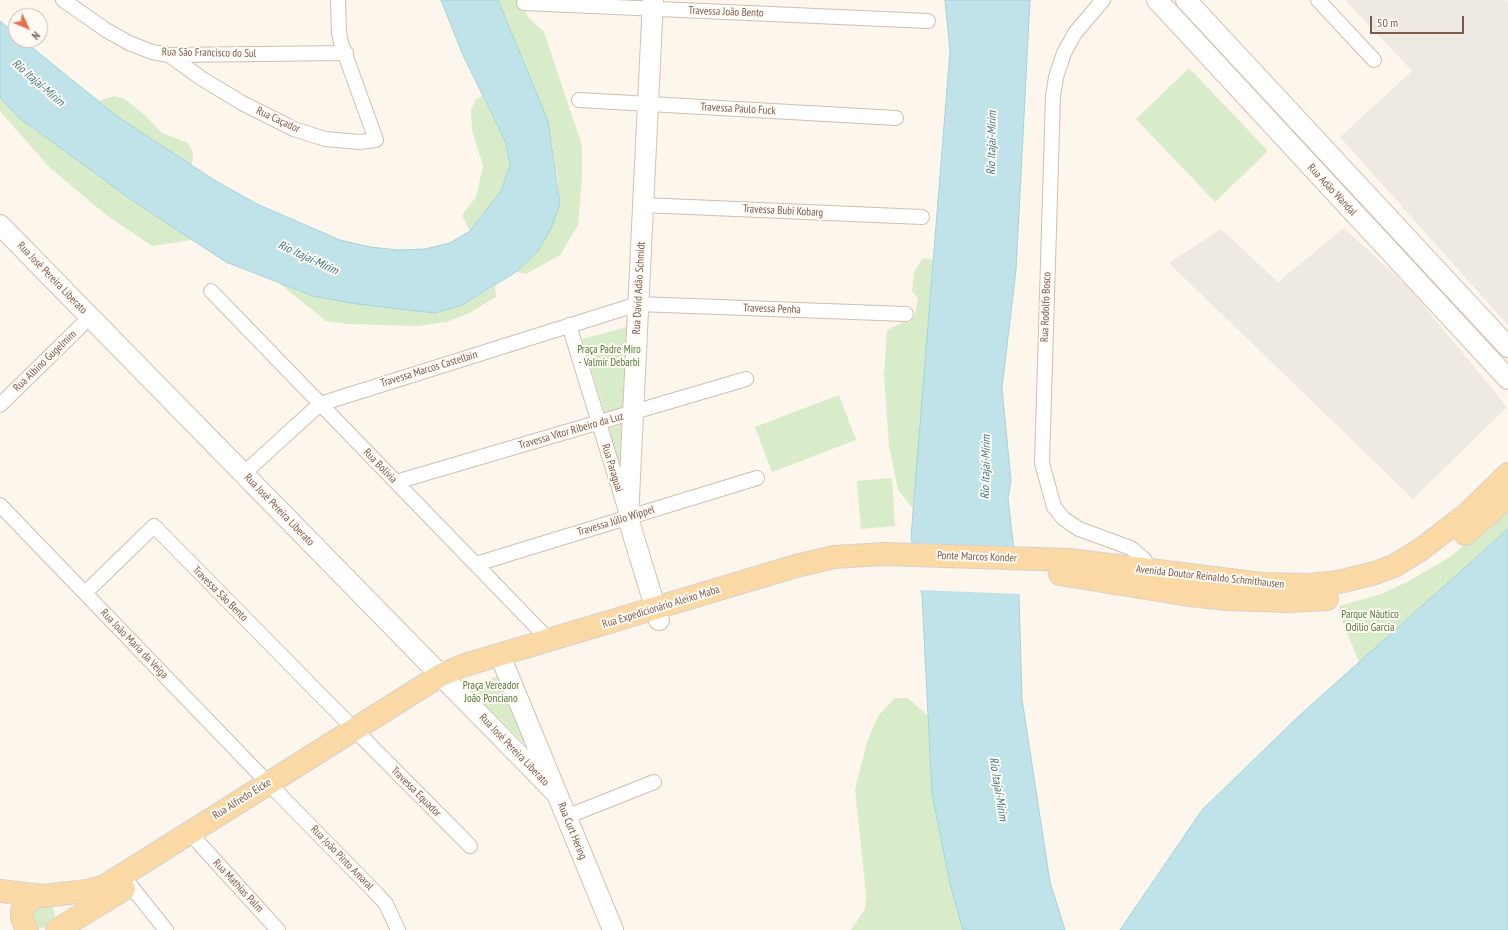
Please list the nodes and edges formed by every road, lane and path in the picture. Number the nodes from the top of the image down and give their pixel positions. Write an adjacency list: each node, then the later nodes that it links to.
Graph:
1 (63, 0): 11 (street, Rua São Francisco do Sul)
2 (338, 0): 10 (street, Rua Caçador)
3 (1103, 0): 41 (street, Rua Rodolfo Bosco)
4 (1157, 0): 26 (main road, Rua Adão Wandal)
5 (1186, 0): 24 (main road, Rua Adão Wandal)
6 (1318, 0): 12 (street)
7 (524, 3): 8 (street, Travessa João Bento)
8 (653, 4): 9 (street, Travessa João Bento); 14 (main road, Rua David Adão Schmidt)
9 (928, 21)
10 (346, 53): 11 (street, Rua São Francisco do Sul); 11 (street, Rua Caçador)
11 (169, 55)
12 (1374, 60)
13 (579, 100): 14 (street, Travessa Paulo Fuck)
14 (648, 104): 15 (street, Travessa Paulo Fuck); 16 (main road, Rua David Adão Schmidt)
15 (896, 118)
16 (643, 205): 17 (street, Travessa Bubi Kobarg); 20 (main road, Rua David Adão Schmidt)
17 (922, 218)
18 (0, 225): 22 (main road, Rua José Pereira Liberato)
19 (211, 291): 27 (street, Rua Bolívia)
20 (638, 304): 21 (street, Travessa Penha); 23 (street, Travessa Marcos Castellain); 29 (main road, Rua David Adão Schmidt)
21 (906, 314)
22 (90, 317): 28 (street, Rua Albino Gugelmim); 31 (main road, Rua José Pereira Liberato)
23 (569, 325): 27 (street, Travessa Marcos Castellain); 30 (street, Rua Paraguai)
24 (1508, 347)
25 (746, 379): 29 (street, Travessa Vítor Ribeiro da Luz)
26 (1508, 379)
27 (320, 404): 31 (street, Travessa Marcos Castellain); 34 (street, Rua Bolívia)
28 (0, 405)
29 (633, 412): 30 (street, Travessa Vítor Ribeiro da Luz); 37 (main road, Rua David Adão Schmidt)
30 (599, 422): 34 (street, Travessa Vítor Ribeiro da Luz); 37 (street, Rua Paraguai)
31 (243, 474): 47 (main road, Rua José Pereira Liberato)
32 (1508, 474): 42 (main road, Avenida Doutor Reinaldo Schmithausen)
33 (757, 478): 37 (street, Travessa Júlio Wippel)
34 (396, 482): 39 (street, Rua Bolívia)
35 (1508, 497): 42 (main road, Avenida Doutor Reinaldo Schmithausen)
36 (0, 505): 43 (street, Rua João Maria da Veiga)
37 (628, 518): 39 (street, Travessa Júlio Wippel); 44 (main road, Rua David Adão Schmidt)
38 (884, 561): 40 (main road, Ponte Marcos Konder); 44 (main road, Rua Expedicionário Aleixo Maba)
39 (476, 564): 45 (street, Rua Bolívia)
40 (1069, 567): 41 (main road, Avenida Doutor Reinaldo Schmithausen); 42 (main road, Avenida Doutor Reinaldo Schmithausen)
41 (1150, 570): 42 (main road, Avenida Doutor Reinaldo Schmithausen)
42 (1233, 590)
43 (85, 593): 48 (street, Travessa São Bento); 50 (street, Rua João Maria da Veiga)
44 (657, 614): 45 (main road, Rua Expedicionário Aleixo Maba); 46 (main road, Rua Expedicionário Aleixo Maba)
45 (549, 640): 47 (main road, Rua Expedicionário Aleixo Maba)
46 (504, 665): 47 (main road, Rua Expedicionário Aleixo Maba); 51 (main road, Rua Curt Hering)
47 (445, 680): 48 (main road, Rua Alfredo Eicke); 51 (main road, Rua José Pereira Liberato)
48 (358, 733): 50 (main road, Rua Alfredo Eicke); 54 (street, Travessa Equador)
49 (654, 782): 52 (street)
50 (273, 787): 53 (main road, Rua Alfredo Eicke); 57 (main road, Rua Alfredo Eicke); 62 (street, Rua João Pinto Amaral)
51 (557, 794): 52 (main road, Rua Curt Hering)
52 (566, 817): 63 (main road, Rua Curt Hering)
53 (198, 842): 55 (main road, Rua Alfredo Eicke); 61 (street, Rua Mathias Palm)
54 (470, 846)
55 (130, 886): 58 (main road, Rua Alfredo Eicke); 60 (street)
56 (0, 891): 57 (main road, Rua Alfredo Eicke)
57 (42, 896): 58 (main road); 59 (main road)
58 (59, 929)
59 (28, 930)
60 (166, 930)
61 (278, 930)
62 (398, 930)
63 (613, 930)

